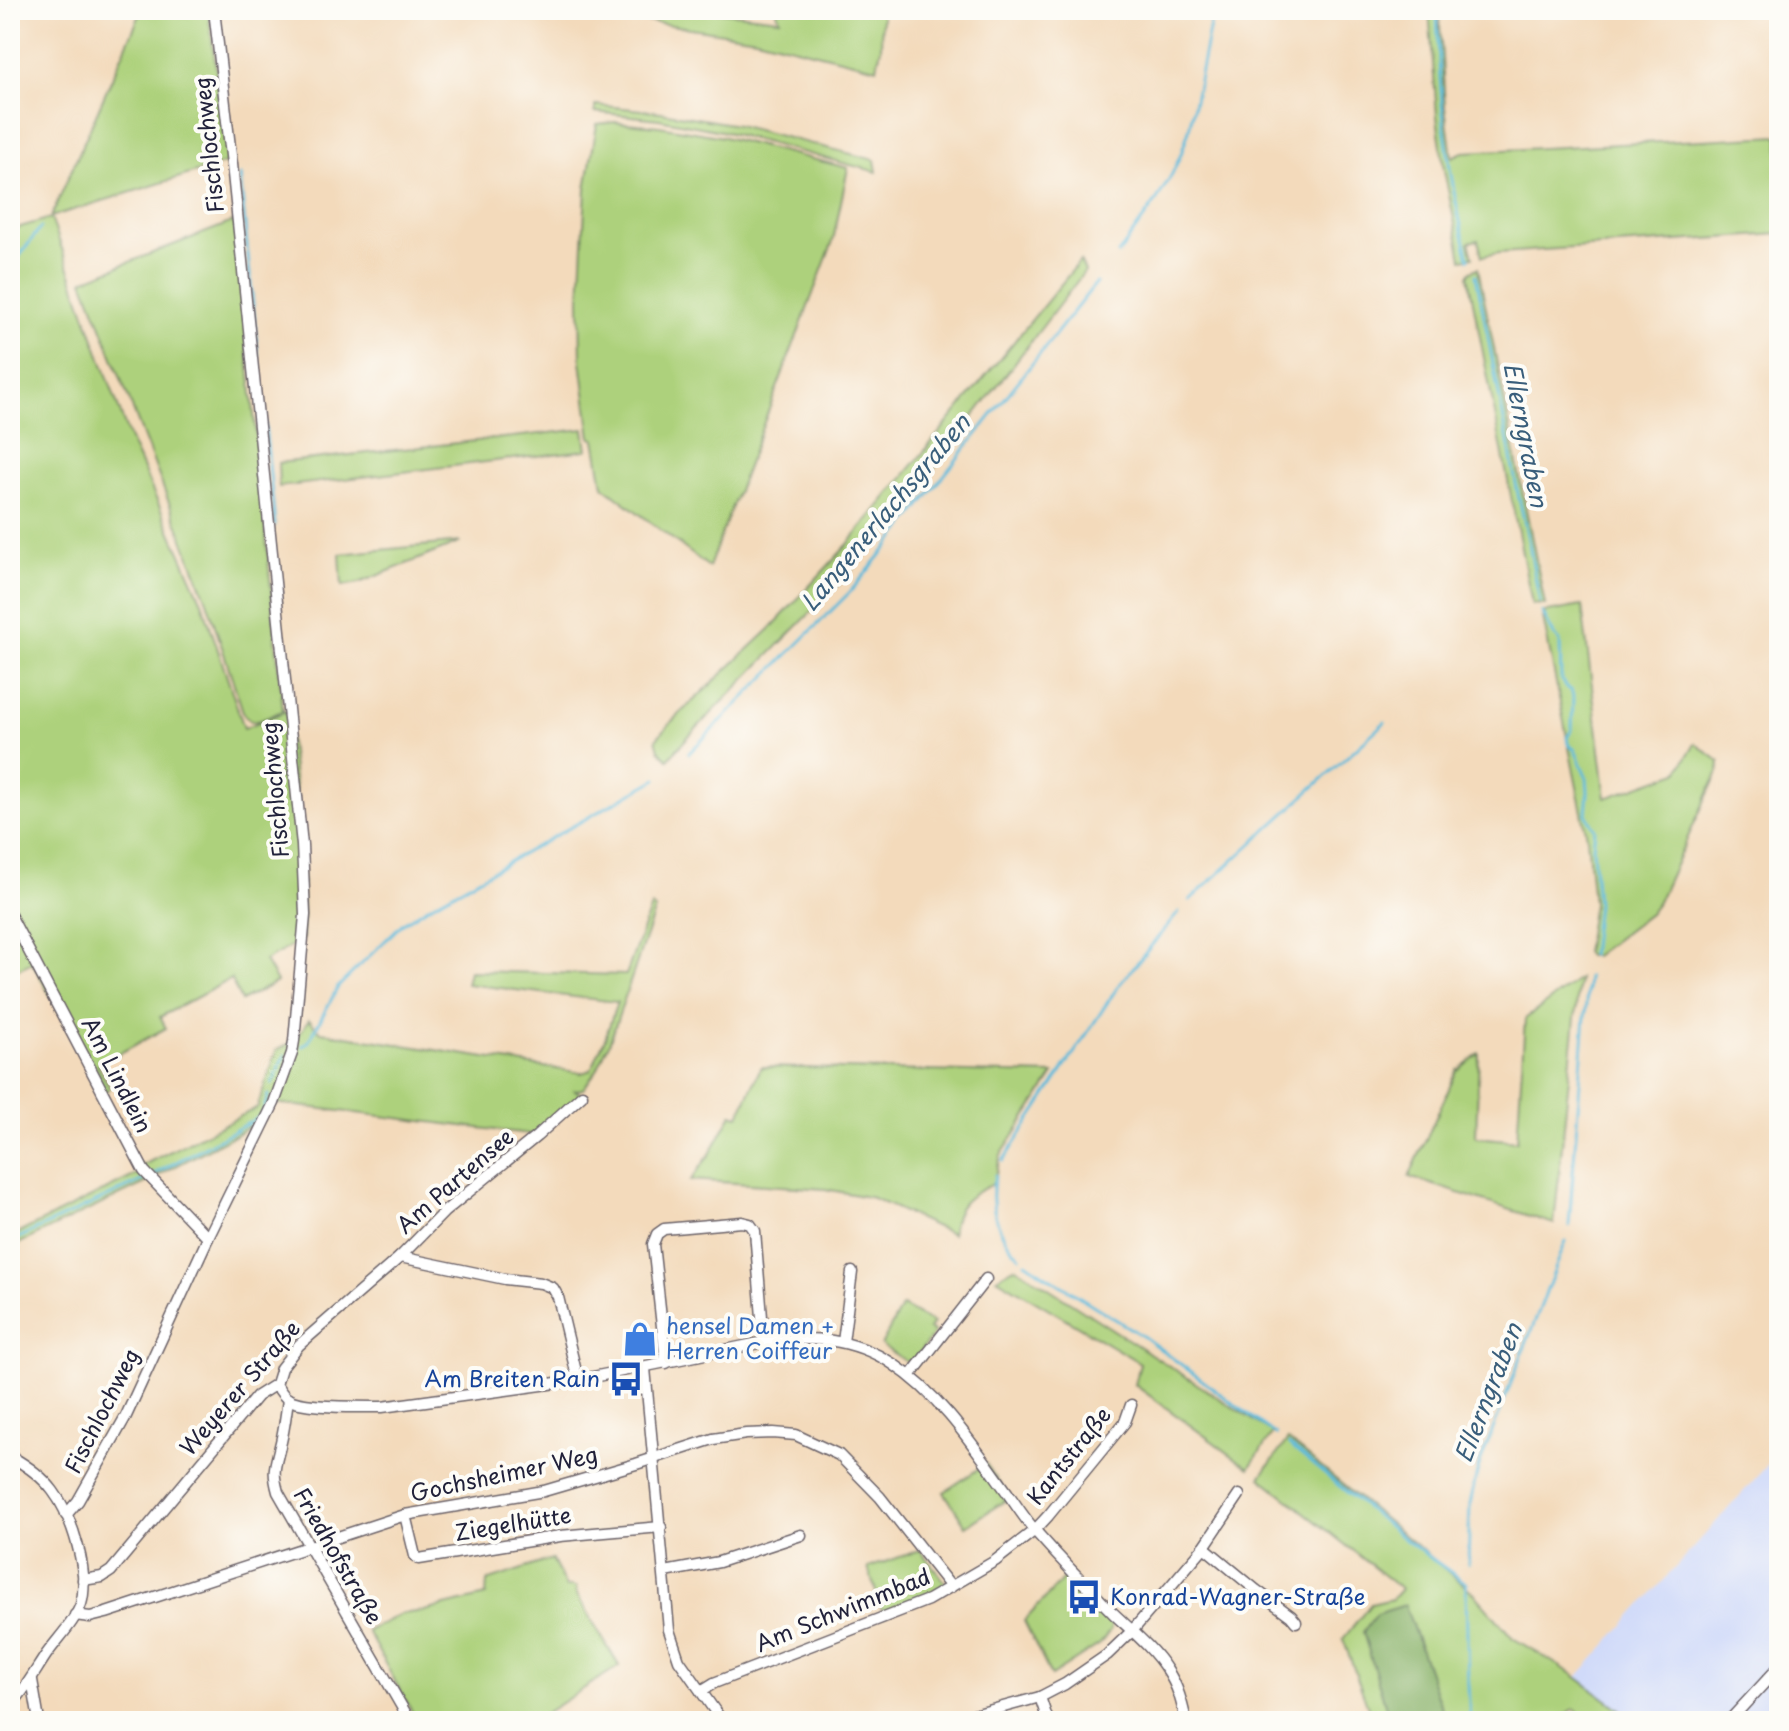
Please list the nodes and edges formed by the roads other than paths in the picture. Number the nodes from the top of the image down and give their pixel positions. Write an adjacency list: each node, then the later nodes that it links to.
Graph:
1 (214, 10): 4 (street, Fischlochweg)
2 (10, 915): 4 (street, Am Lindlein)
3 (582, 1095): 5 (street, Am Partensee)
4 (208, 1238): 20 (street, Fischlochweg)
5 (400, 1257): 13 (street, Am Partensee); 14 (street, Weyerer Straße)
6 (852, 1272): 9 (street)
7 (986, 1279): 12 (street)
8 (764, 1342): 9 (street); 10 (street); 10 (street)
9 (843, 1342): 12 (street)
10 (666, 1363): 11 (street)
11 (645, 1368): 13 (street); 18 (street)
12 (910, 1376): 23 (street)
13 (578, 1380): 15 (street)
14 (277, 1384): 15 (street); 28 (street, Weyerer Straße)
15 (288, 1399): 25 (street, Friedhofstraße)
16 (1131, 1405): 23 (street, Kantstraße)
17 (10, 1456): 20 (street)
18 (655, 1458): 21 (street, Gochsheimer Weg); 22 (street); 29 (street, Gochsheimer Weg)
19 (1239, 1495): 26 (street)
20 (66, 1515): 28 (street)
21 (405, 1515): 22 (street, Ziegelhütte); 25 (street, Gochsheimer Weg)
22 (661, 1527): 27 (street)
23 (1035, 1530): 29 (street, Am Schwimmbad); 32 (street)
24 (801, 1535): 27 (street)
25 (308, 1547): 30 (street, Gochsheimer Weg); 39 (street, Friedhofstraße)
26 (1204, 1547): 31 (street); 32 (street)
27 (665, 1572): 35 (street)
28 (83, 1580): 30 (street)
29 (951, 1587): 35 (street, Am Schwimmbad)
30 (75, 1615): 34 (street)
31 (1296, 1622)
32 (1132, 1631): 36 (street); 43 (street)
33 (1779, 1667): 44 (street)
34 (32, 1680): 37 (street); 38 (street)
35 (701, 1691): 40 (street)
36 (1040, 1697): 41 (street); 42 (street)
37 (10, 1706)
38 (39, 1721)
39 (410, 1721)
40 (722, 1721)
41 (952, 1721)
42 (1048, 1721)
43 (1186, 1721)
44 (1729, 1721)

